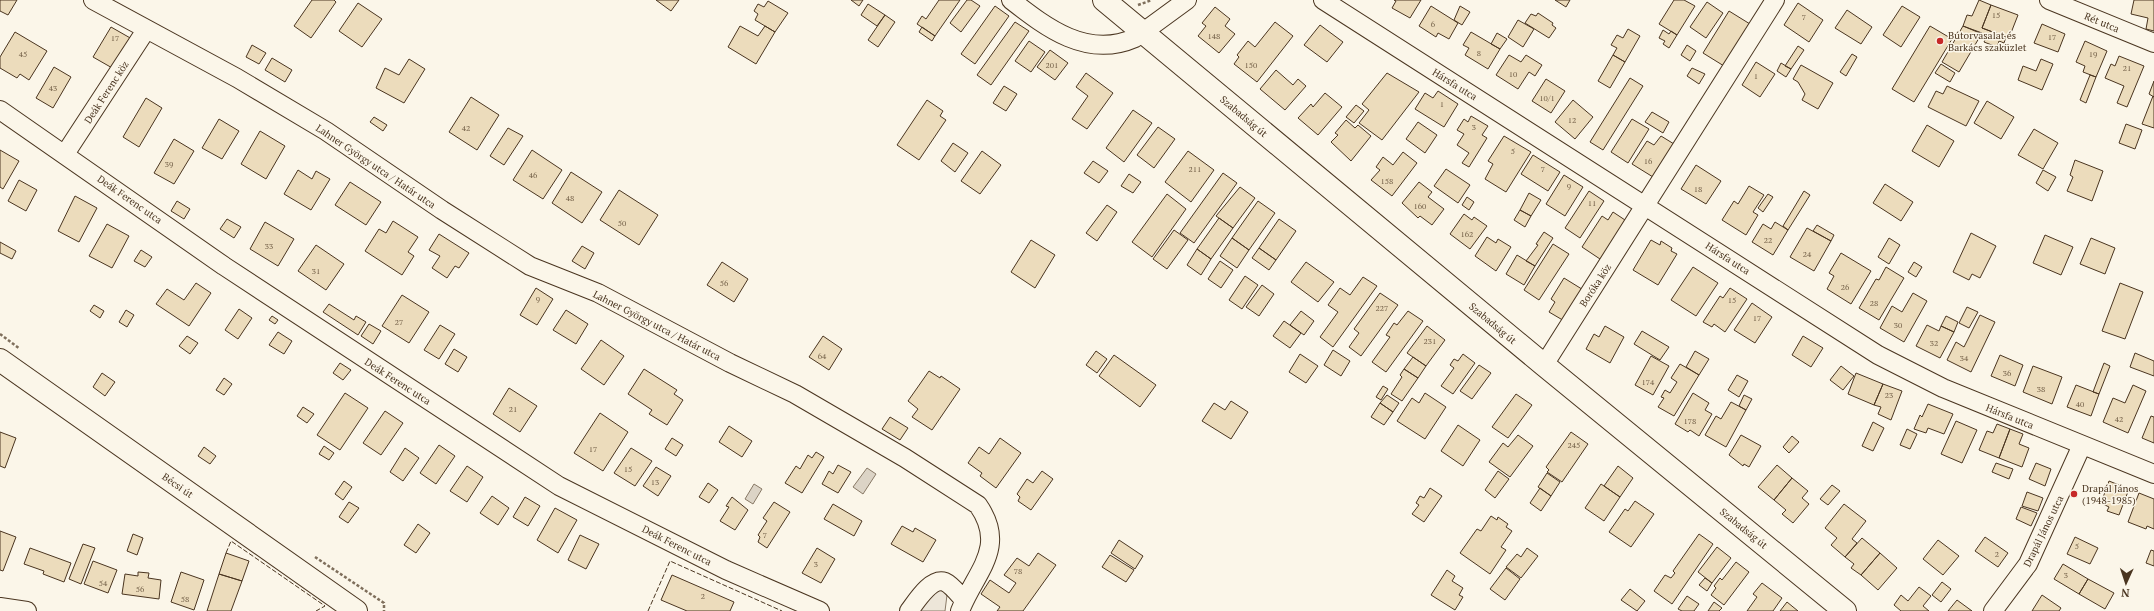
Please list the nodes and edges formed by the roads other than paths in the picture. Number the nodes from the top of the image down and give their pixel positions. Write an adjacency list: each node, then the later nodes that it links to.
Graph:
1 (93, 0): 8 (street, Lahner György utca / Határ utca)
2 (1011, 0): 9 (street)
3 (1104, 0): 9 (main road, Szabadság út)
4 (1323, 0): 13 (street, Hársfa utca)
5 (1775, 0): 13 (street, Boróka köz)
6 (2050, 0): 10 (street, Rét utca)
7 (1180, 2): 9 (street)
8 (146, 30): 12 (street, Deák Ferenc köz); 18 (street, Lahner György utca / Határ utca)
9 (1144, 33): 15 (main road, Szabadság út)
10 (2154, 43)
11 (0, 110): 12 (street, Deák Ferenc utca)
12 (65, 154): 22 (street, Deák Ferenc utca)
13 (1646, 206): 15 (street, Boróka köz); 16 (street, Hársfa utca)
14 (0, 360): 21 (main road, Bécsi út)
15 (1544, 365): 24 (main road, Szabadság út)
16 (2082, 445): 17 (street, Hársfa utca); 25 (street, Drapál János utca)
17 (2154, 474)
18 (962, 606): 23 (street)
19 (0, 607): 20 (street)
20 (28, 611)
21 (356, 611)
22 (820, 611)
23 (909, 611)
24 (1845, 611)
25 (1993, 611)

